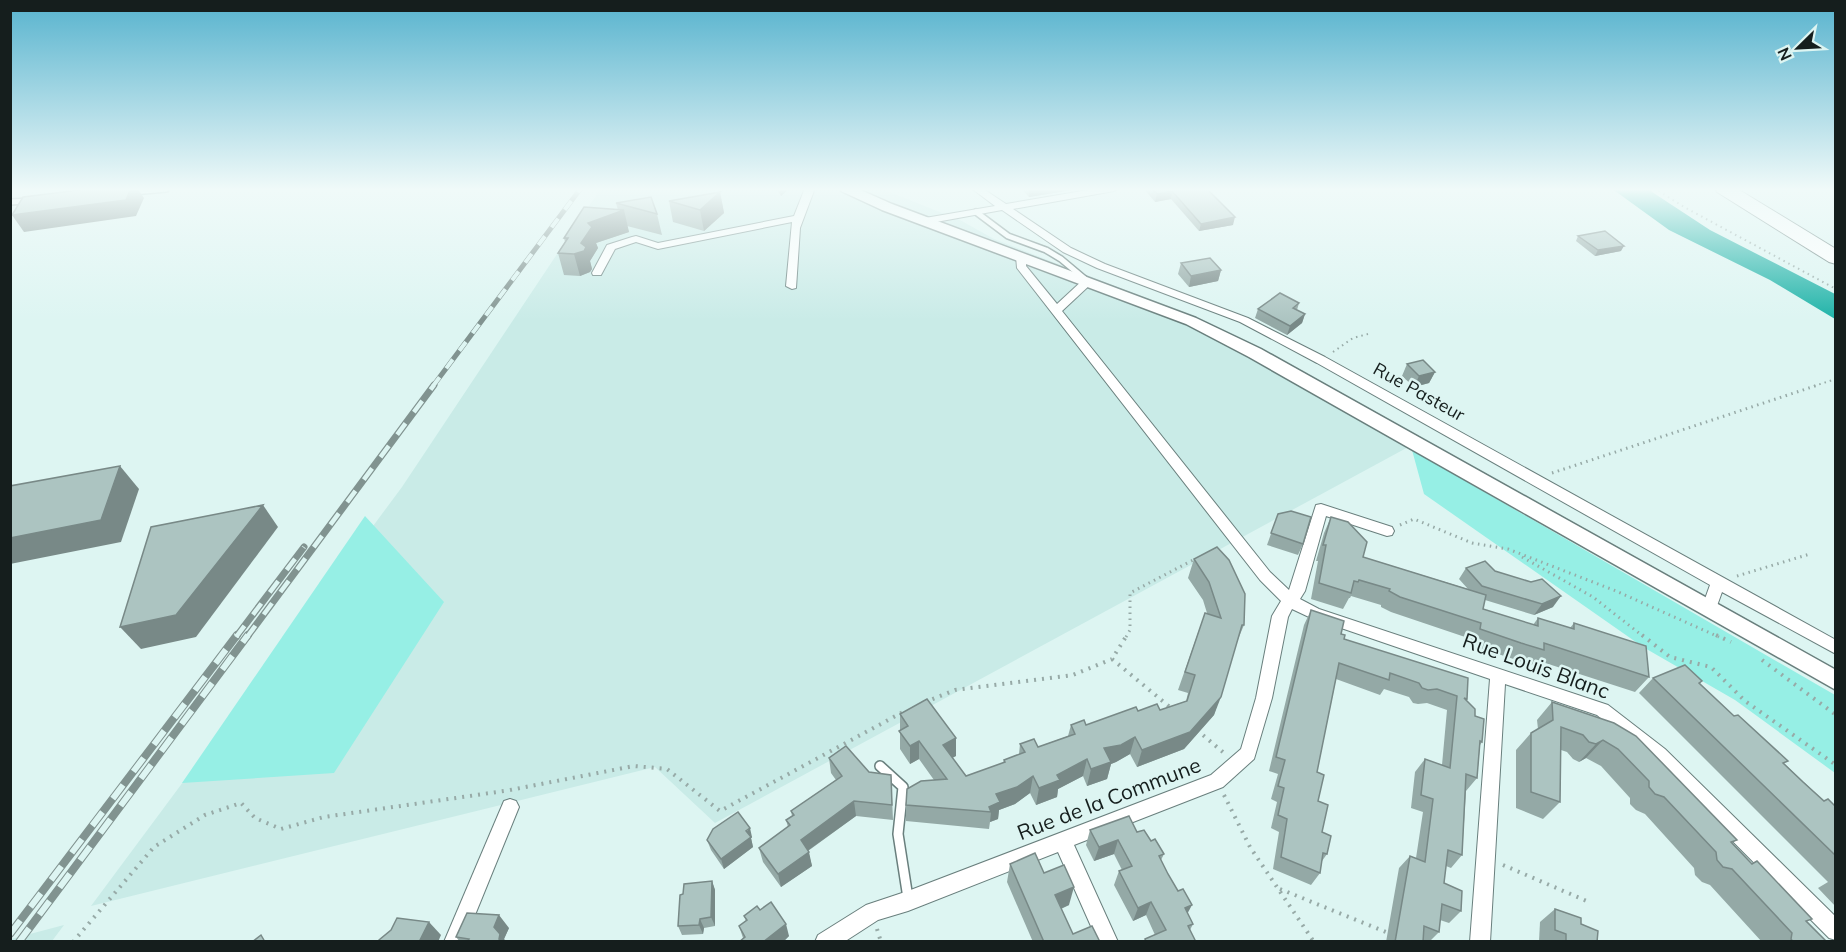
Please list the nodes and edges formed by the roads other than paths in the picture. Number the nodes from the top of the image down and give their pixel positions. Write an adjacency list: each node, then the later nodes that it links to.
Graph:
1 (726, 232): 12 (street)
2 (795, 232): 14 (street)
3 (953, 232): 8 (street)
4 (1003, 232): 13 (lane)
5 (1042, 232): 17 (street, Rue Pasteur)
6 (1795, 232): 11 (highway)
7 (1819, 232): 9 (highway)
8 (957, 234): 10 (street)
9 (1836, 243)
10 (1021, 256): 13 (street); 15 (street)
11 (1836, 258)
12 (597, 273)
13 (1088, 281): 15 (street); 19 (street)
14 (792, 286)
15 (1057, 310): 18 (street)
16 (1387, 531): 18 (street, Rue de la Commune)
17 (1718, 582): 19 (street); 20 (street, Rue Pasteur)
18 (1289, 600): 21 (street, Rue Louis Blanc); 25 (street, Rue de la Commune)
19 (1709, 610): 22 (street)
20 (1836, 648)
21 (1498, 675): 27 (street, Rue Louis Blanc); 31 (street)
22 (1836, 681)
23 (880, 766): 26 (lane)
24 (510, 807): 28 (street)
25 (1062, 840): 26 (street, Rue de la Commune); 30 (street)
26 (908, 900): 29 (street, Rue de la Commune)
27 (1836, 931)
28 (454, 942)
29 (825, 942)
30 (1108, 942)
31 (1480, 942)

